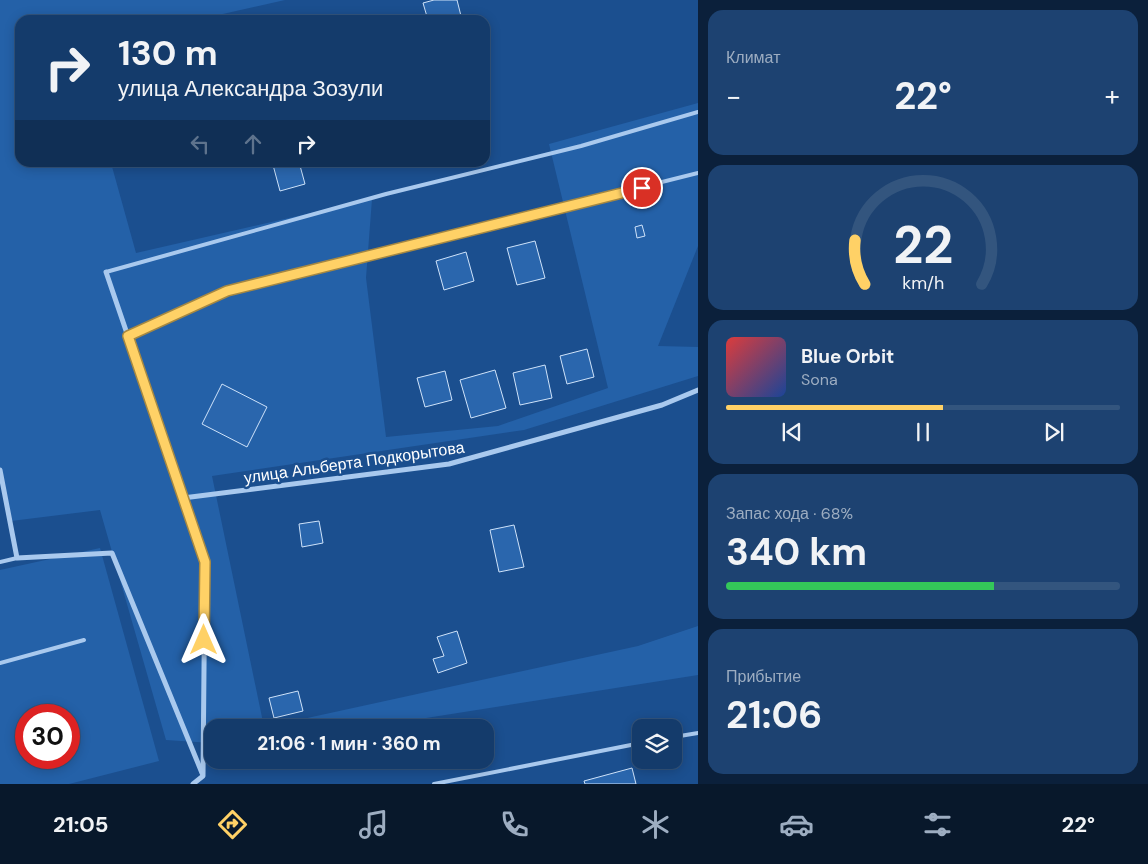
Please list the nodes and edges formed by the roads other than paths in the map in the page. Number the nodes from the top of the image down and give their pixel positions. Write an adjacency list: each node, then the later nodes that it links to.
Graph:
1 (698, 112): 3 (lane)
2 (698, 174): 4 (lane)
3 (106, 272): 4 (street)
4 (128, 336): 7 (street)
5 (698, 390): 7 (street, улица Альберта Подкорытова)
6 (0, 470): 8 (street)
7 (183, 498): 15 (street)
8 (16, 558): 9 (lane); 15 (street)
9 (0, 562)
10 (84, 640): 11 (lane)
11 (0, 663)
12 (698, 733): 13 (lane)
13 (682, 736)
14 (632, 745): 17 (lane)
15 (203, 776): 16 (street)
16 (193, 784)
17 (434, 784)

